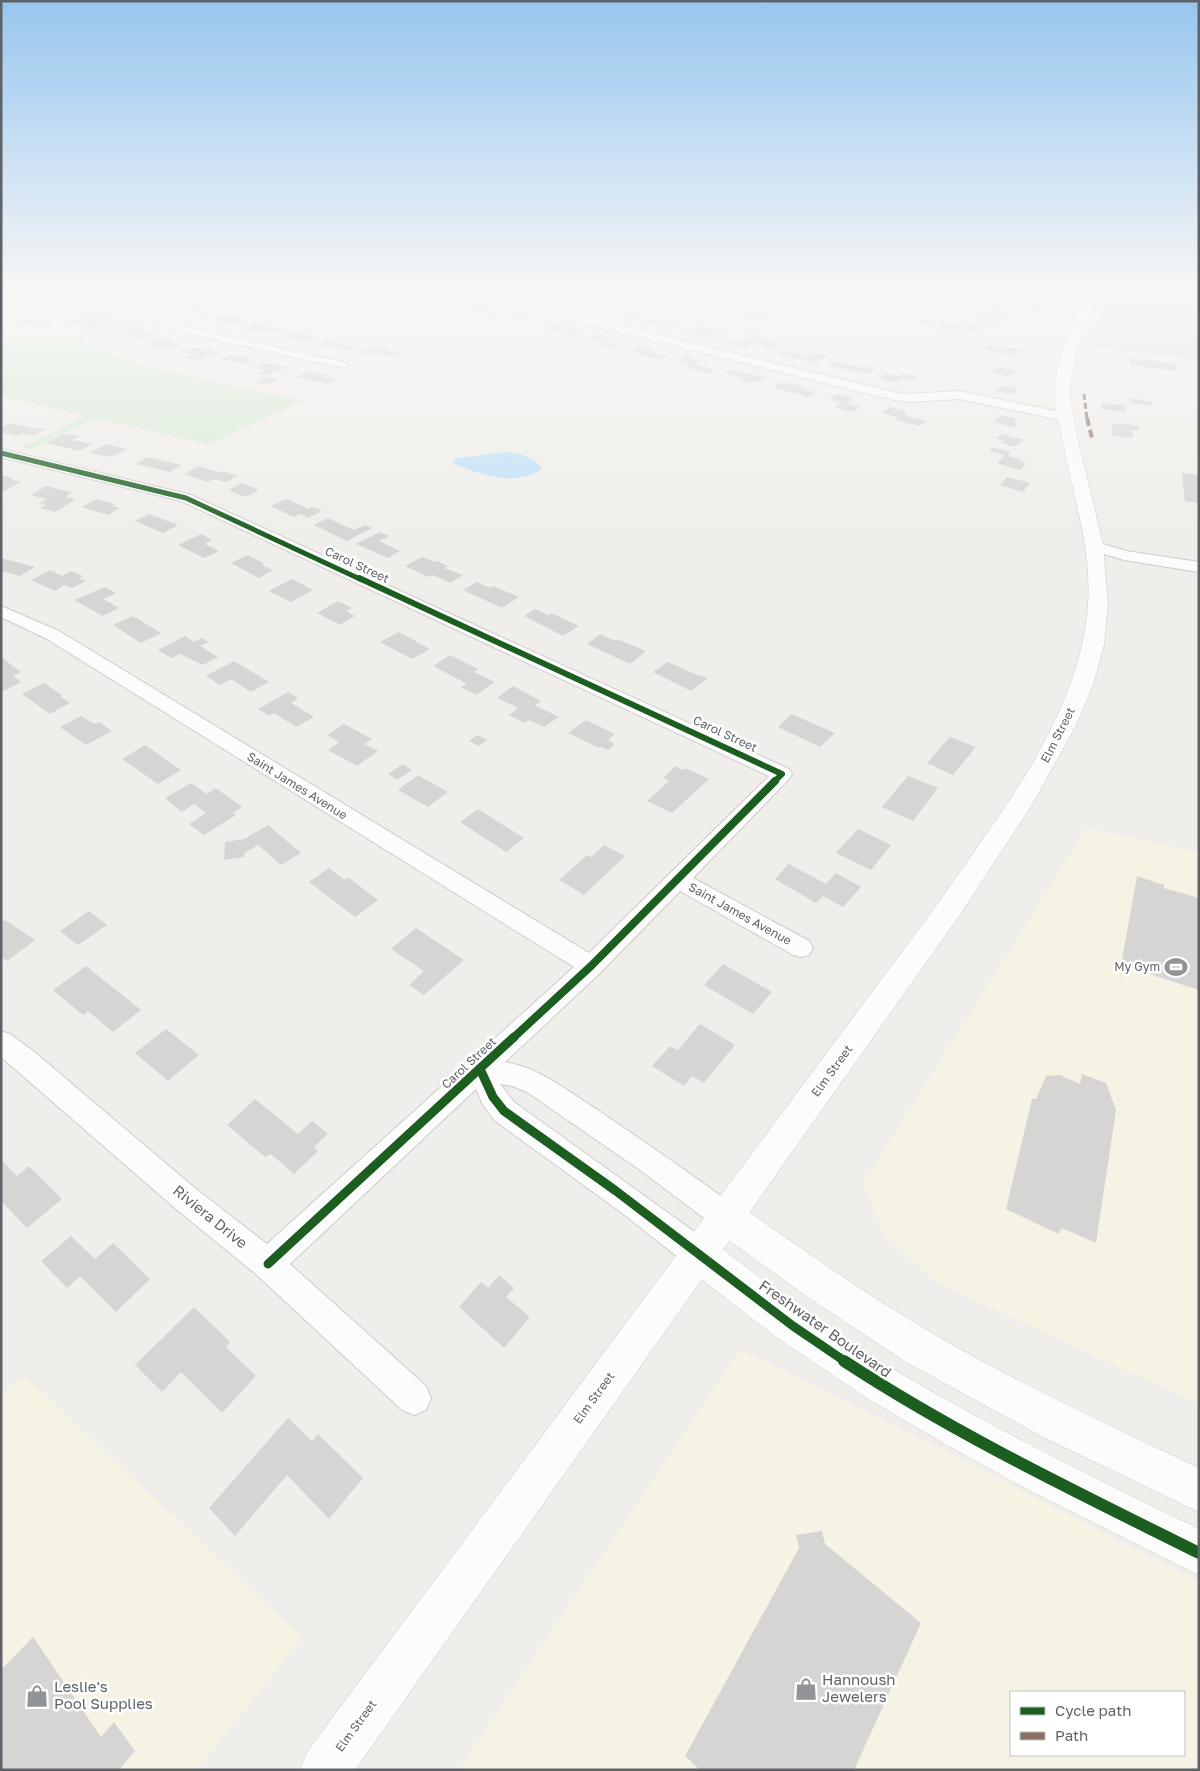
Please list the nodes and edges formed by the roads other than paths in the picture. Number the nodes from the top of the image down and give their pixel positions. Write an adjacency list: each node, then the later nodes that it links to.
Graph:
1 (807, 375): 3 (street)
2 (1065, 375): 3 (main road, Elm Street)
3 (1065, 417): 5 (main road, Elm Street)
4 (1, 453): 9 (street, Carol Street)
5 (1093, 546): 6 (street); 7 (street); 14 (main road, Elm Street)
6 (1199, 558)
7 (1199, 567)
8 (1, 611): 11 (street, Saint James Avenue)
9 (678, 880): 10 (street, Saint James Avenue); 11 (street, Carol Street)
10 (801, 948)
11 (591, 966): 13 (street, Carol Street)
12 (1, 1042): 16 (street, Riviera Drive)
13 (480, 1069): 14 (street); 15 (street, Freshwater Boulevard); 16 (street, Carol Street)
14 (726, 1217): 15 (main road, Elm Street); 18 (main road)
15 (699, 1254): 19 (main road, Freshwater Boulevard); 20 (main road, Elm Street)
16 (268, 1264): 17 (street, Riviera Drive)
17 (414, 1398)
18 (1199, 1491)
19 (1199, 1553)
20 (325, 1770)

